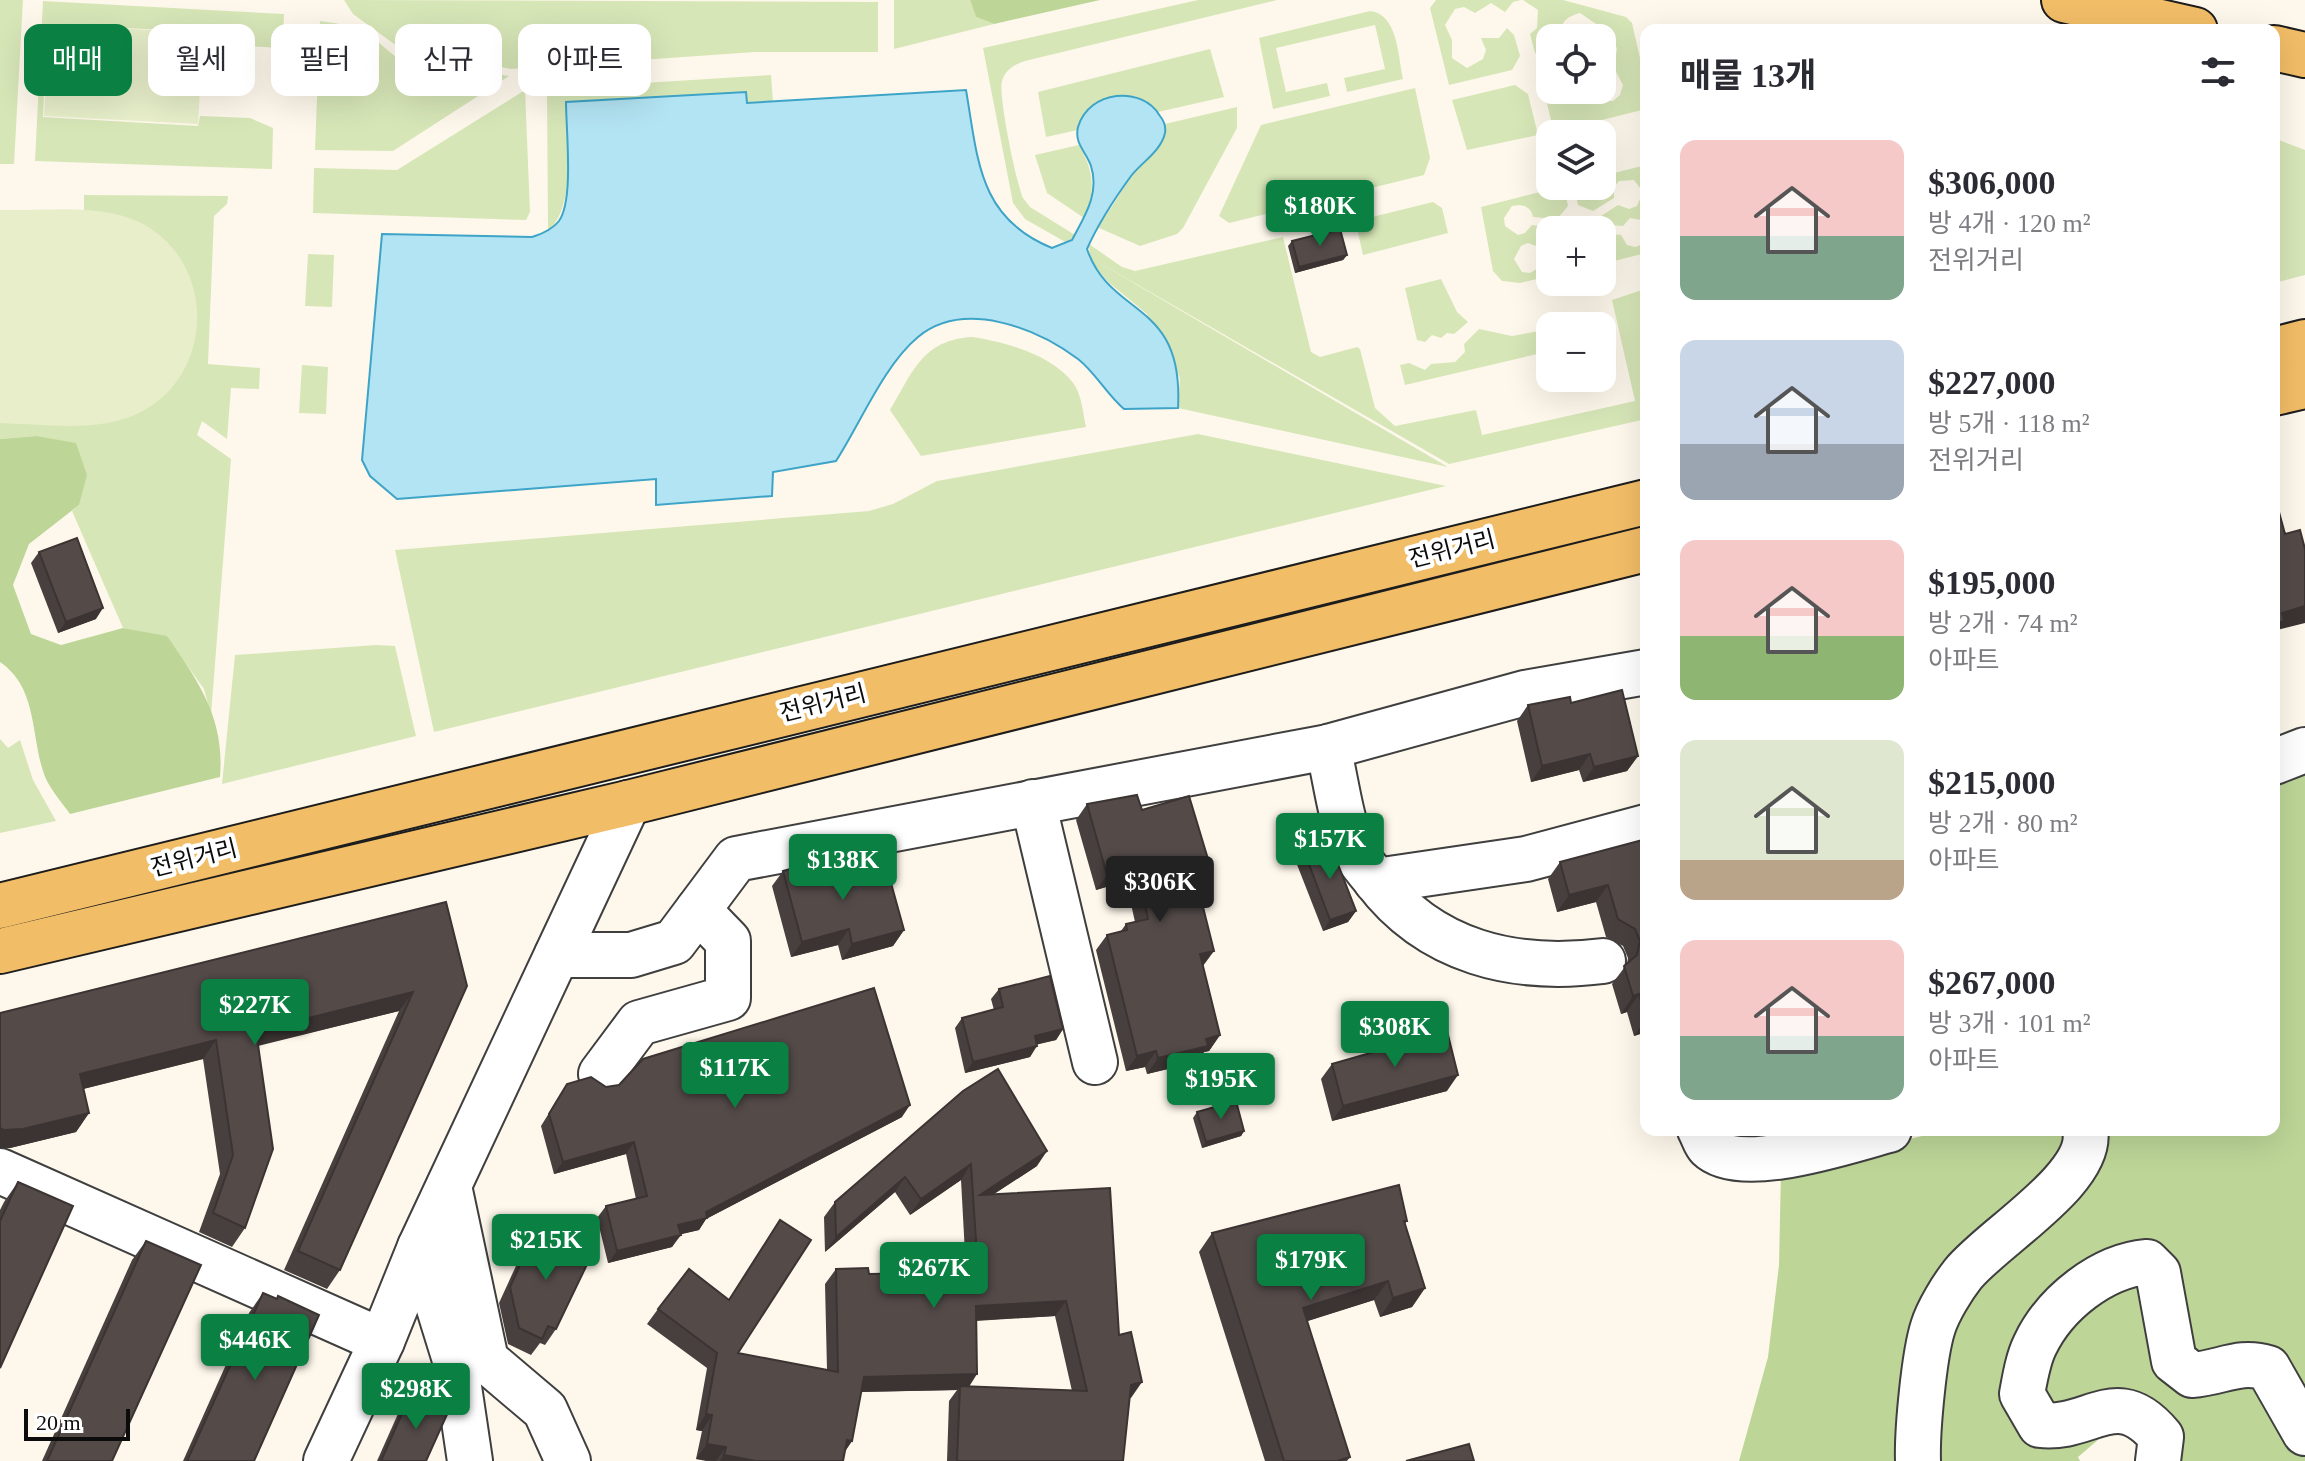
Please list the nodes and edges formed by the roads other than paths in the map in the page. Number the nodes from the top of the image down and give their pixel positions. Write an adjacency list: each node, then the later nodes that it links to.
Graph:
1 (2064, 0): 2 (main road)
2 (2169, 24)
3 (2280, 49): 4 (main road)
4 (2305, 55)
5 (2305, 342): 6 (main road)
6 (2280, 348)
7 (2305, 386): 8 (main road)
8 (2280, 392)
9 (1640, 503): 19 (main road, 전위거리)
10 (1640, 550): 16 (main road, 전위거리)
11 (1640, 673): 12 (street)
12 (1328, 747): 15 (street); 18 (street)
13 (2305, 750): 14 (street)
14 (2280, 760)
15 (1033, 802): 20 (street); 24 (street)
16 (628, 803): 21 (main road, 전위거리); 22 (street)
17 (1640, 829): 18 (street)
18 (1376, 881): 23 (street)
19 (0, 906)
20 (698, 910): 22 (street); 25 (street)
21 (0, 951)
22 (557, 955): 30 (street)
23 (1603, 961)
24 (1095, 1062)
25 (601, 1074)
26 (1703, 1136): 27 (street)
27 (1865, 1136)
28 (2086, 1136): 37 (street)
29 (0, 1171): 32 (street)
30 (449, 1186): 31 (street); 36 (street)
31 (420, 1247): 32 (street); 35 (street)
32 (382, 1341): 34 (street)
33 (2305, 1433): 38 (street)
34 (326, 1461)
35 (470, 1461)
36 (568, 1461)
37 (1918, 1461)
38 (2158, 1461)

